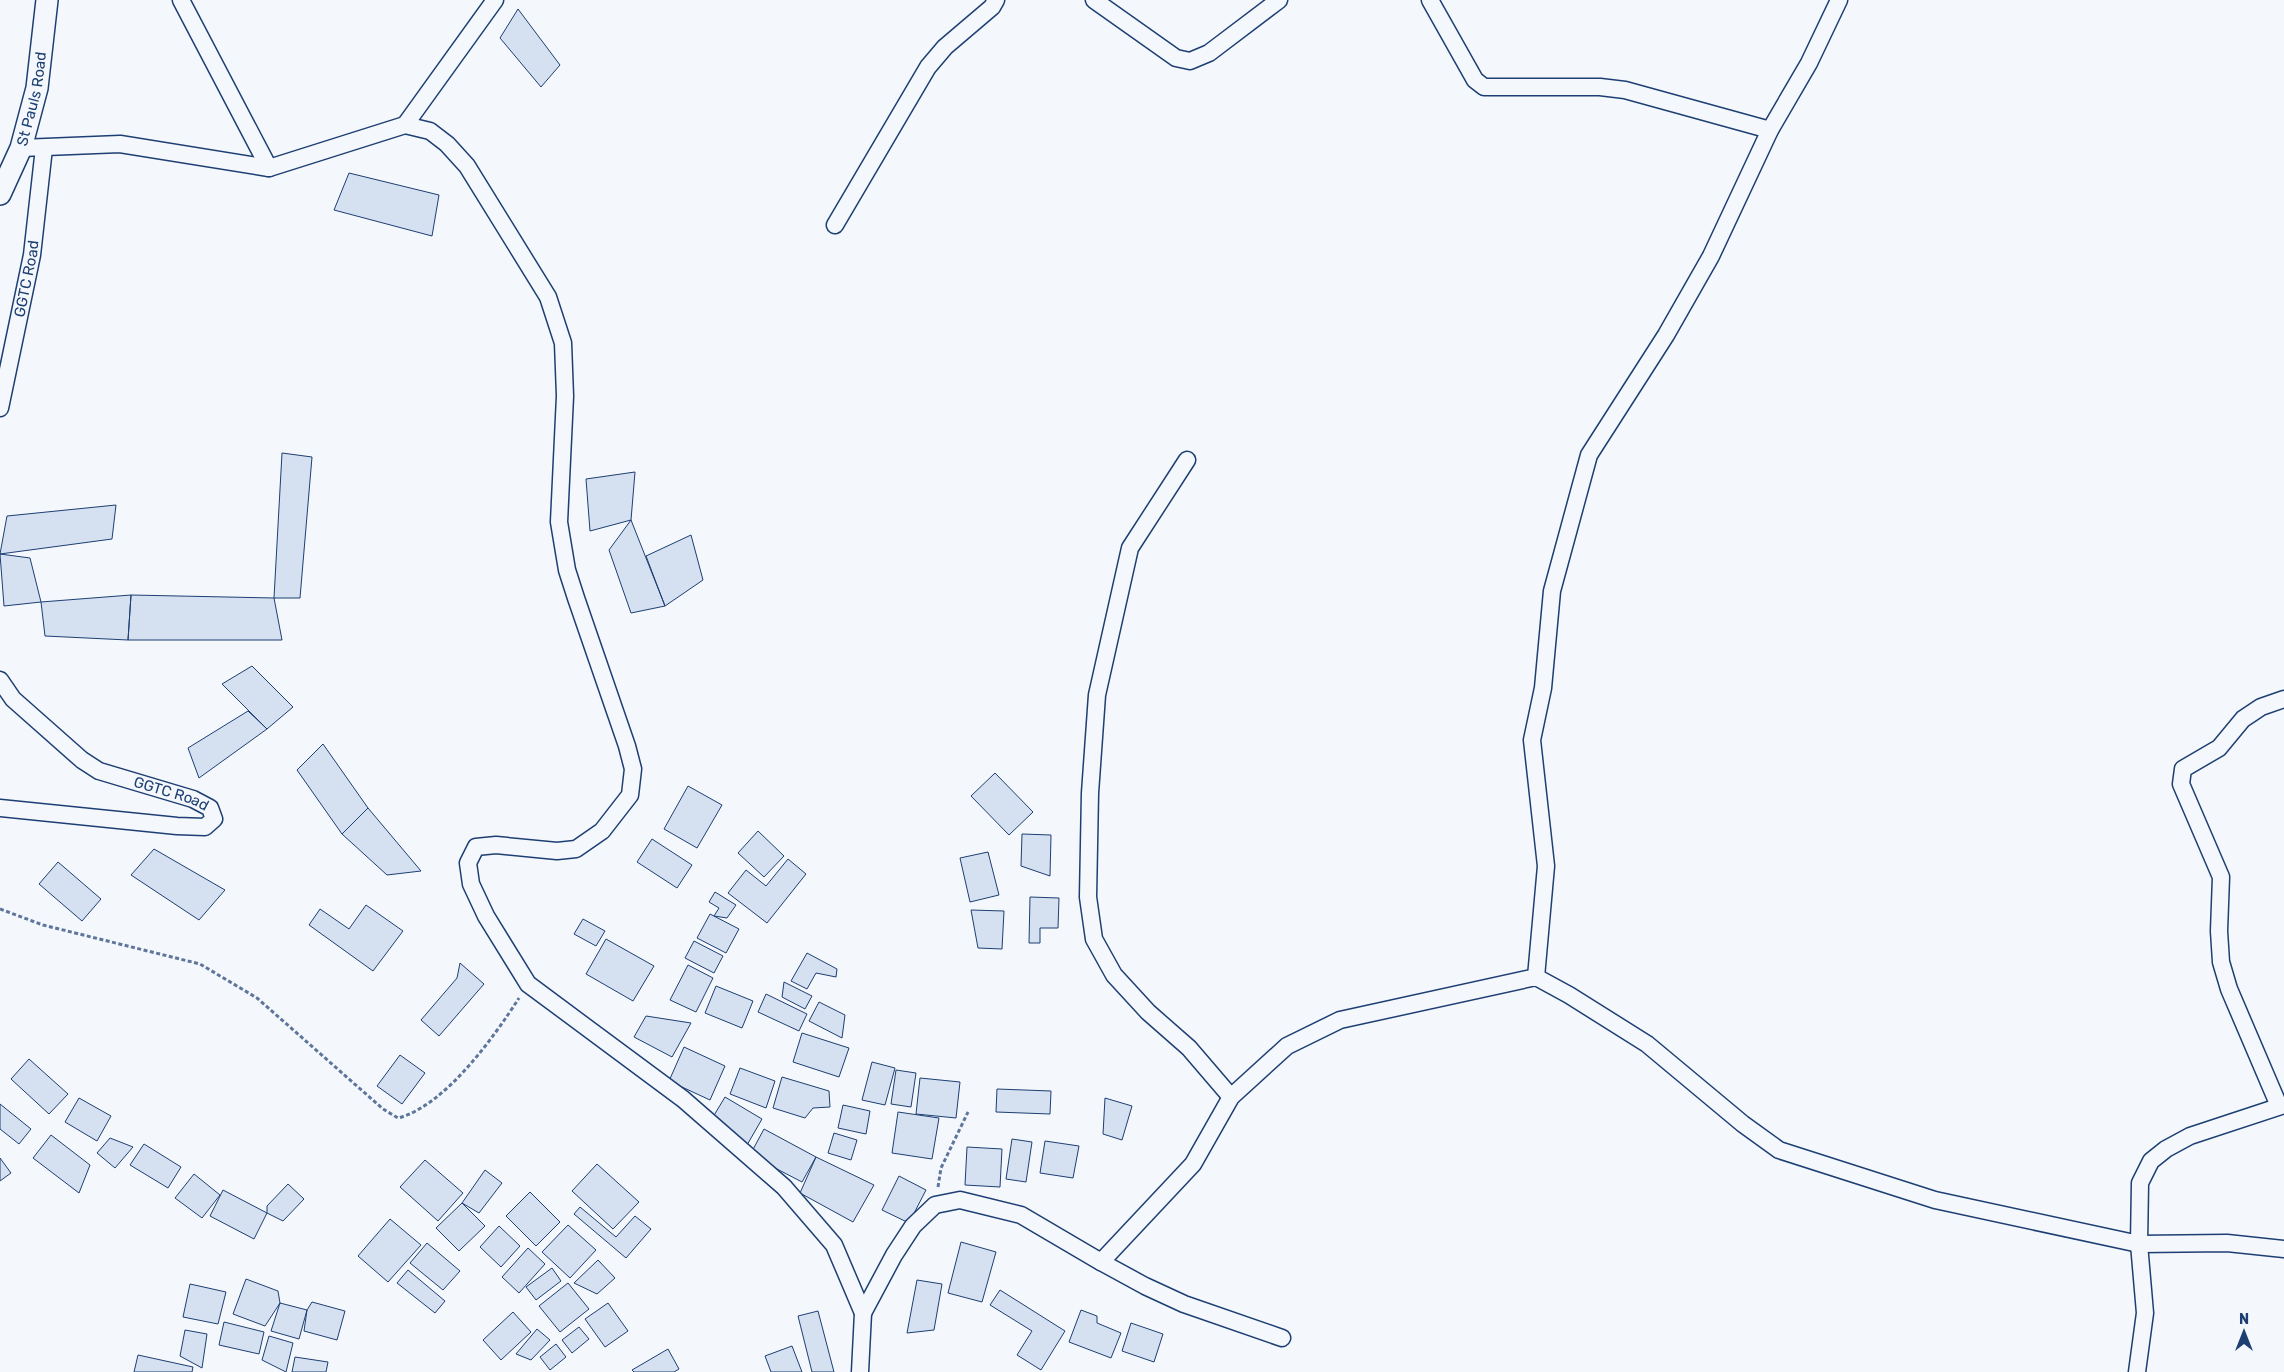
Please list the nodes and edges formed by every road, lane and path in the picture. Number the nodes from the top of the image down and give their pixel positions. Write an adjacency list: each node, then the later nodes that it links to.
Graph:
1 (47, 0): 11 (street, St Pauls Road)
2 (181, 0): 13 (street)
3 (495, 0): 9 (street)
4 (996, 0): 15 (street)
5 (1094, 0): 6 (street)
6 (1279, 0)
7 (1430, 0): 10 (street)
8 (1839, 0): 10 (street)
9 (405, 125): 13 (street); 23 (street)
10 (1770, 130): 22 (street)
11 (21, 148): 12 (street); 14 (street, St Pauls Road)
12 (44, 148): 13 (street); 16 (street, GGTC Road)
13 (269, 168)
14 (0, 194)
15 (835, 225)
16 (0, 408)
17 (1187, 460): 24 (street)
18 (0, 680): 20 (street, GGTC Road)
19 (2284, 699): 25 (street)
20 (0, 808)
21 (0, 909): 23 (path)
22 (1536, 977): 24 (street); 28 (street)
23 (528, 984): 31 (street)
24 (1231, 1098): 30 (street)
25 (2281, 1106): 28 (street)
26 (968, 1112): 27 (path)
27 (935, 1205): 30 (street); 31 (street)
28 (2139, 1244): 29 (street); 34 (street)
29 (2284, 1249)
30 (1101, 1262): 32 (street)
31 (863, 1313): 33 (street)
32 (1282, 1338)
33 (860, 1372)
34 (2138, 1372)

